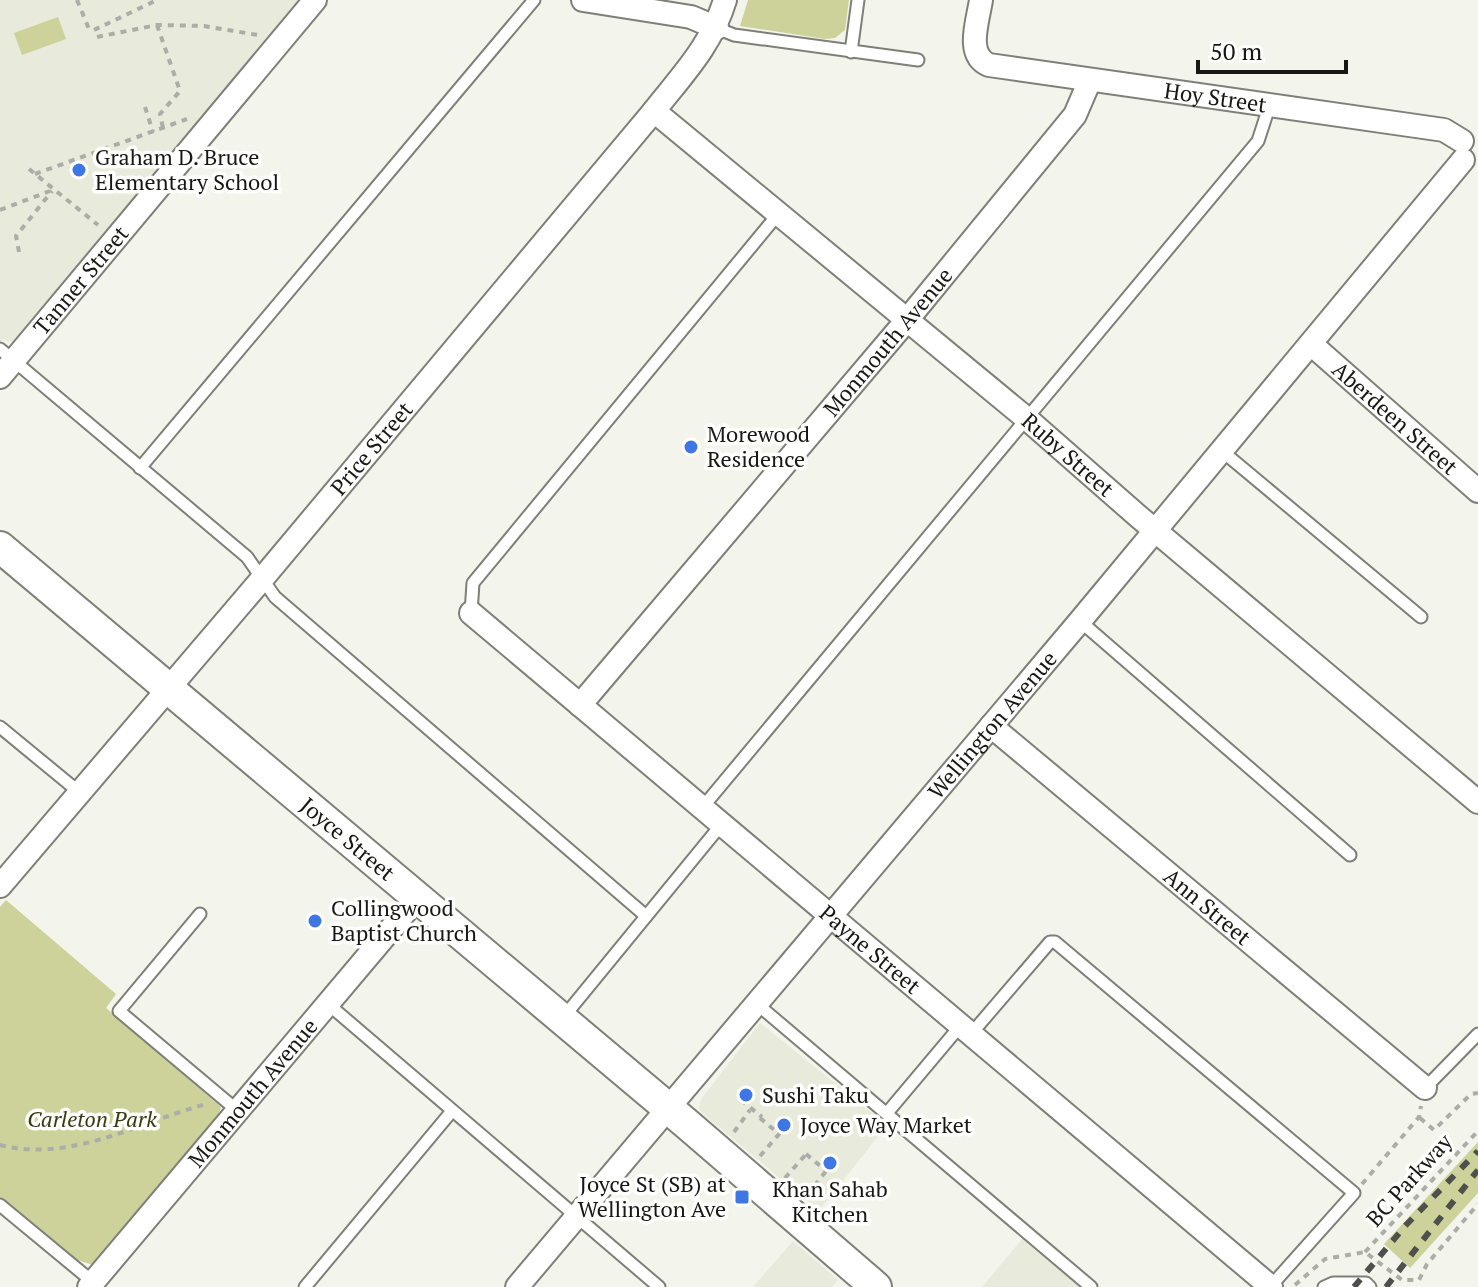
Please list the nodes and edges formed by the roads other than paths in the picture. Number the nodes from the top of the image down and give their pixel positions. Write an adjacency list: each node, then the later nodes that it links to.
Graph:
1 (315, 0): 17 (street, Tanner Street)
2 (534, 0): 20 (lane)
3 (725, 0): 7 (street, Price Street)
4 (858, 0): 8 (lane)
5 (981, 0): 10 (street, Hoy Street)
6 (579, 1): 7 (street)
7 (717, 28): 8 (lane); 12 (street, Price Street)
8 (851, 52): 9 (lane)
9 (918, 60)
10 (1090, 80): 11 (street, Hoy Street); 15 (street, Monmouth Avenue)
11 (1270, 103): 13 (street, Hoy Street); 18 (lane)
12 (654, 111): 14 (street, Ruby Street); 24 (street, Price Street)
13 (1470, 150): 16 (street, Wellington Avenue)
14 (780, 213): 15 (street, Ruby Street); 25 (lane)
15 (907, 320): 18 (street, Ruby Street); 29 (street, Monmouth Avenue)
16 (1311, 344): 19 (street, Wellington Avenue); 21 (street, Aberdeen Street)
17 (4, 362): 20 (lane)
18 (1026, 418): 22 (street, Ruby Street); 34 (lane)
19 (1222, 451): 22 (street, Wellington Avenue); 26 (lane)
20 (140, 468): 24 (lane)
21 (1478, 491)
22 (1155, 531): 27 (street, Wellington Avenue); 33 (street, Ruby Street)
23 (0, 547): 28 (main road, Joyce Street)
24 (262, 579): 28 (street, Price Street); 41 (lane)
25 (471, 613): 29 (street, Payne Street)
26 (1421, 617)
27 (1080, 621): 30 (street, Wellington Avenue); 36 (lane)
28 (167, 689): 32 (street, Price Street); 38 (main road, Joyce Street)
29 (580, 705): 34 (street, Payne Street)
30 (991, 726): 40 (street, Wellington Avenue); 47 (street, Ann Street)
31 (0, 727): 32 (lane)
32 (79, 792): 37 (street, Price Street)
33 (1478, 802)
34 (702, 808): 35 (street, Payne Street)
35 (721, 825): 40 (street, Payne Street); 41 (lane)
36 (1350, 855)
37 (0, 886)
38 (417, 898): 42 (street, Monmouth Avenue); 44 (main road, Joyce Street)
39 (200, 914): 48 (lane)
40 (831, 915): 43 (street, Wellington Avenue); 45 (street, Payne Street)
41 (646, 916): 44 (lane)
42 (328, 1004): 48 (street, Monmouth Avenue); 50 (lane)
43 (757, 1004): 49 (street, Wellington Avenue); 51 (lane)
44 (561, 1019): 49 (main road, Joyce Street)
45 (966, 1029): 51 (lane); 60 (street, Payne Street); 60 (lane)
46 (1478, 1034): 47 (lane)
47 (1425, 1088)
48 (229, 1104): 54 (street, Monmouth Avenue)
49 (668, 1108): 53 (street, Wellington Avenue); 58 (main road, Joyce Street)
50 (452, 1111): 53 (lane); 55 (lane)
51 (887, 1113): 59 (lane)
52 (0, 1205): 54 (lane)
53 (576, 1215): 56 (street, Wellington Avenue); 57 (lane)
54 (91, 1285)
55 (305, 1287)
56 (517, 1287)
57 (659, 1287)
58 (876, 1287)
59 (1091, 1287)
60 (1271, 1287)
61 (1324, 1287): 62 (lane)
62 (1370, 1287)

